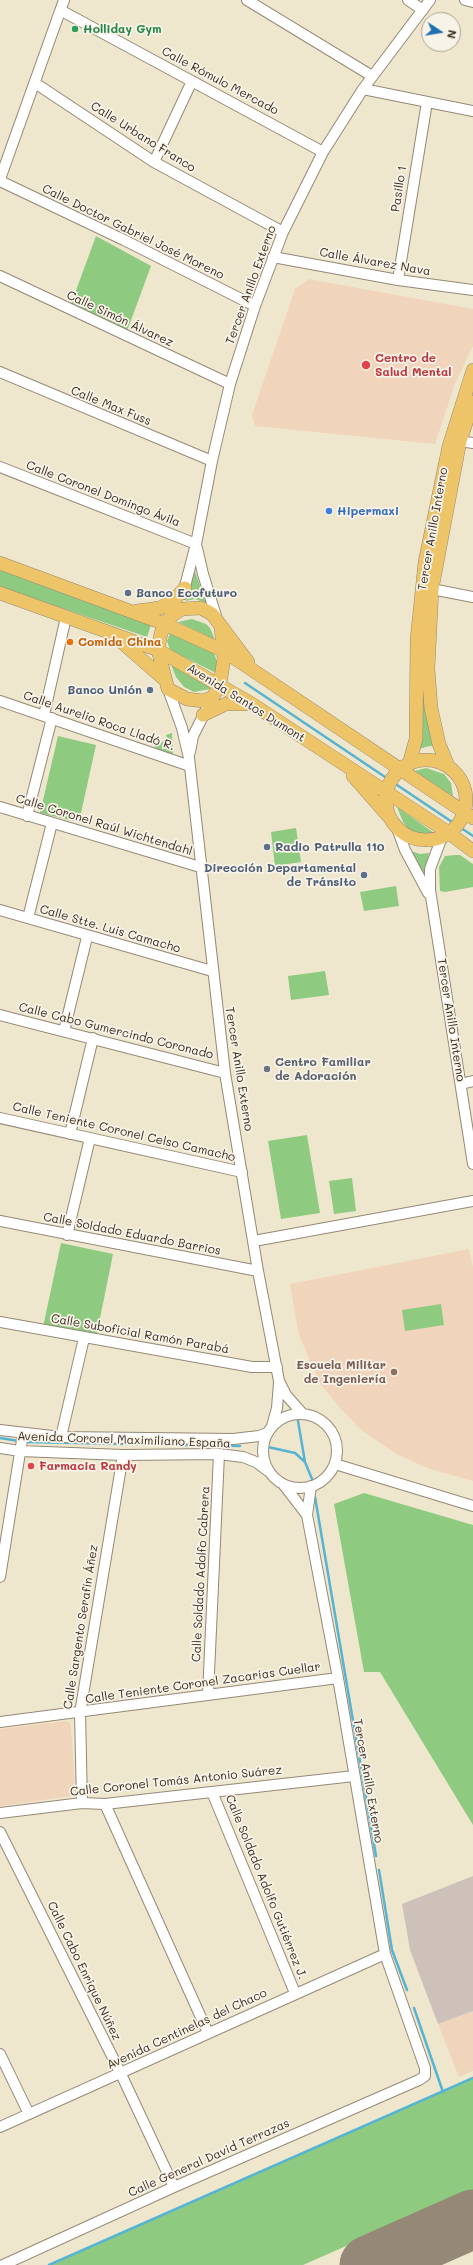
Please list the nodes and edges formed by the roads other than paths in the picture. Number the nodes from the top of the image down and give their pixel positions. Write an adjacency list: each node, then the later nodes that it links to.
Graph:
1 (64, 0): 7 (street)
2 (247, 0): 9 (street)
3 (408, 0): 8 (street)
4 (430, 0): 8 (street, Tercer Anillo Externo)
5 (465, 0): 6 (street)
6 (473, 2)
7 (62, 10): 10 (street, Calle Rómulo Mercado); 11 (street)
8 (422, 10): 9 (street, Tercer Anillo Externo)
9 (372, 76): 12 (street, Tercer Anillo Externo)
10 (192, 81): 15 (street, Calle Rómulo Mercado); 16 (street)
11 (35, 83): 16 (street, Calle Urbano Franco); 17 (street)
12 (363, 89): 13 (street); 15 (street, Tercer Anillo Externo)
13 (427, 102): 14 (street); 21 (street, Pasillo 1)
14 (473, 111)
15 (323, 152): 18 (street, Tercer Anillo Externo)
16 (154, 162): 18 (street, Calle Urbano Franco)
17 (0, 180): 23 (street, Calle Doctor Gabriel José Moreno)
18 (283, 232): 19 (street, Tercer Anillo Externo)
19 (273, 257): 21 (street, Calle Álvarez Nava); 23 (street, Tercer Anillo Externo)
20 (0, 276): 26 (street, Calle Simón Álvarez)
21 (398, 280): 22 (street, Calle Álvarez Nava)
22 (473, 290)
23 (254, 306): 26 (street, Tercer Anillo Externo)
24 (473, 370): 31 (main road, Tercer Anillo Interno)
25 (0, 372): 29 (street, Calle Max Fuss)
26 (230, 384): 29 (street, Tercer Anillo Externo)
27 (473, 402): 28 (main road, Tercer Anillo Interno)
28 (467, 442): 33 (main road, Tercer Anillo Interno)
29 (212, 461): 32 (street, Tercer Anillo Externo)
30 (0, 468): 32 (street, Calle Coronel Domingo Ávila)
31 (432, 522): 33 (main road); 34 (main road, Tercer Anillo Interno)
32 (196, 544): 36 (street, Tercer Anillo Externo); 43 (street, Tercer Anillo Externo)
33 (439, 552): 37 (main road, Tercer Anillo Interno)
34 (425, 562): 37 (main road); 48 (main road, Tercer Anillo Interno)
35 (0, 563): 40 (main road)
36 (185, 588): 40 (main road); 41 (street, Tercer Anillo Externo)
37 (432, 589): 39 (street); 55 (main road, Tercer Anillo Interno)
38 (0, 593): 42 (main road, Avenida Santos Dumont)
39 (473, 598)
40 (126, 610): 44 (main road)
41 (176, 612): 43 (main road); 44 (main road)
42 (66, 617): 45 (main road, Avenida Santos Dumont); 57 (street)
43 (219, 623): 47 (main road); 49 (main road)
44 (165, 624): 46 (main road); 47 (main road)
45 (108, 631): 46 (main road, Avenida Santos Dumont); 51 (main road)
46 (158, 650): 50 (main road, Avenida Santos Dumont); 51 (main road)
47 (224, 654): 49 (main road); 50 (main road)
48 (416, 666): 55 (main road); 61 (main road, Tercer Anillo Interno)
49 (256, 671): 61 (main road)
50 (221, 681): 52 (main road); 54 (main road, Avenida Santos Dumont)
51 (166, 684): 52 (main road); 59 (street, Tercer Anillo Externo)
52 (213, 697): 56 (street, Tercer Anillo Externo)
53 (0, 701): 57 (street, Calle Aurelio Roca Lladó R.)
54 (252, 704): 56 (main road); 58 (main road, Avenida Santos Dumont)
55 (432, 713): 60 (main road, Tercer Anillo Interno)
56 (202, 715): 59 (street, Tercer Anillo Externo)
57 (48, 717): 59 (street, Calle Aurelio Roca Lladó R.); 66 (street)
58 (340, 761): 63 (main road, Avenida Santos Dumont); 69 (main road)
59 (189, 762): 72 (street, Tercer Anillo Externo)
60 (448, 766): 61 (main road); 62 (main road)
61 (402, 769): 63 (main road, Tercer Anillo Interno); 67 (main road)
62 (461, 780): 64 (main road); 67 (main road)
63 (388, 791): 69 (main road); 70 (main road, Avenida Santos Dumont)
64 (473, 799)
65 (0, 808): 66 (street, Calle Coronel Raúl Wichtendahl)
66 (27, 816): 68 (street, Calle Coronel Raúl Wichtendahl)
67 (467, 816): 70 (main road)
68 (52, 823): 72 (street, Calle Coronel Raúl Wichtendahl); 75 (street)
69 (395, 825): 70 (main road); 73 (street, Tercer Anillo Interno)
70 (448, 833): 71 (main road, Avenida Santos Dumont); 73 (street, Tercer Anillo Interno)
71 (473, 851)
72 (200, 867): 77 (street, Tercer Anillo Externo)
73 (432, 900): 83 (street, Tercer Anillo Interno)
74 (0, 910): 75 (street, Calle Stte. Luis Camacho)
75 (28, 918): 76 (street, Calle Stte. Luis Camacho)
76 (87, 937): 77 (street, Calle Stte. Luis Camacho); 79 (street)
77 (212, 972): 81 (street, Tercer Anillo Externo)
78 (0, 1015): 79 (street, Calle Cabo Gumercindo Coronado)
79 (64, 1031): 80 (street, Calle Cabo Gumercindo Coronado)
80 (93, 1038): 81 (street, Calle Cabo Gumercindo Coronado); 85 (street)
81 (225, 1073): 88 (street, Tercer Anillo Externo)
82 (473, 1081): 83 (street)
83 (461, 1084): 87 (street, Tercer Anillo Interno)
84 (0, 1118): 85 (street, Calle Teniente Coronel Celso Camacho)
85 (70, 1134): 86 (street, Calle Teniente Coronel Celso Camacho)
86 (90, 1138): 88 (street, Calle Teniente Coronel Celso Camacho); 91 (street)
87 (473, 1164)
88 (242, 1172): 92 (street, Tercer Anillo Externo)
89 (473, 1201): 92 (street)
90 (0, 1221): 91 (street, Calle Soldado Eduardo Barrios)
91 (67, 1236): 93 (street, Calle Soldado Eduardo Barrios)
92 (254, 1241): 93 (street, Tercer Anillo Externo)
93 (258, 1271): 96 (street, Tercer Anillo Externo)
94 (0, 1322): 95 (street, Calle Suboficial Ramón Parabá)
95 (84, 1338): 96 (street, Calle Suboficial Ramón Parabá); 101 (street)
96 (277, 1367): 97 (street, Tercer Anillo Externo)
97 (279, 1381): 98 (street, Tercer Anillo Externo); 99 (street, Tercer Anillo Externo)
98 (302, 1413): 99 (street); 106 (street)
99 (270, 1429): 101 (street, Avenida Coronel Maximiliano España); 107 (street)
100 (0, 1430): 102 (street, Avenida Coronel Maximiliano España)
101 (61, 1437): 102 (street, Avenida Coronel Maximiliano España)
102 (22, 1442): 103 (street, Avenida Coronel Maximiliano España); 105 (street, Avenida Coronel Maximiliano España); 112 (street)
103 (0, 1448)
104 (219, 1454): 105 (street, Avenida Coronel Maximiliano España); 107 (street, Avenida Coronel Maximiliano España); 114 (street, Calle Soldado Adolfo Cabrera)
105 (123, 1455): 115 (street, Calle Sargento Serafín Áñez)
106 (335, 1464): 109 (street); 110 (street)
107 (268, 1471): 108 (street)
108 (283, 1484): 109 (street); 111 (street)
109 (310, 1486): 111 (street, Tercer Anillo Externo)
110 (473, 1506)
111 (307, 1515): 113 (street, Tercer Anillo Externo)
112 (0, 1577)
113 (338, 1678): 114 (street, Calle Teniente Coronel Zacarías Cuellar); 117 (street, Tercer Anillo Externo)
114 (208, 1695): 115 (street, Calle Teniente Coronel Zacarías Cuellar)
115 (80, 1713): 116 (street, Calle Teniente Coronel Zacarías Cuellar); 119 (street, Calle Sargento Serafín Áñez)
116 (0, 1722)
117 (354, 1776): 118 (street, Calle Coronel Tomás Antonio Suárez); 123 (street, Tercer Anillo Externo)
118 (212, 1792): 120 (street, Calle Coronel Tomás Antonio Suárez); 124 (street, Calle Soldado Adolfo Gutiérrez J.)
119 (82, 1803): 120 (street, Calle Coronel Tomás Antonio Suárez); 121 (street, Calle Coronel Tomás Antonio Suárez)
120 (105, 1804): 125 (street)
121 (0, 1813)
122 (0, 1832): 127 (street, Calle Cabo Enrique Núñez)
123 (385, 1954): 124 (street, Avenida Centinelas del Chaco); 128 (street, Tercer Anillo Externo)
124 (295, 1993): 125 (street, Avenida Centinelas del Chaco)
125 (208, 2033): 127 (street, Avenida Centinelas del Chaco)
126 (0, 2054): 129 (street)
127 (120, 2074): 129 (street, Avenida Centinelas del Chaco); 131 (street, Calle Cabo Enrique Núñez)
128 (425, 2076): 131 (street, Calle General David Terrazas)
129 (29, 2114): 130 (street, Avenida Centinelas del Chaco)
130 (0, 2127)
131 (174, 2187): 132 (street, Calle General David Terrazas)
132 (3, 2265)

